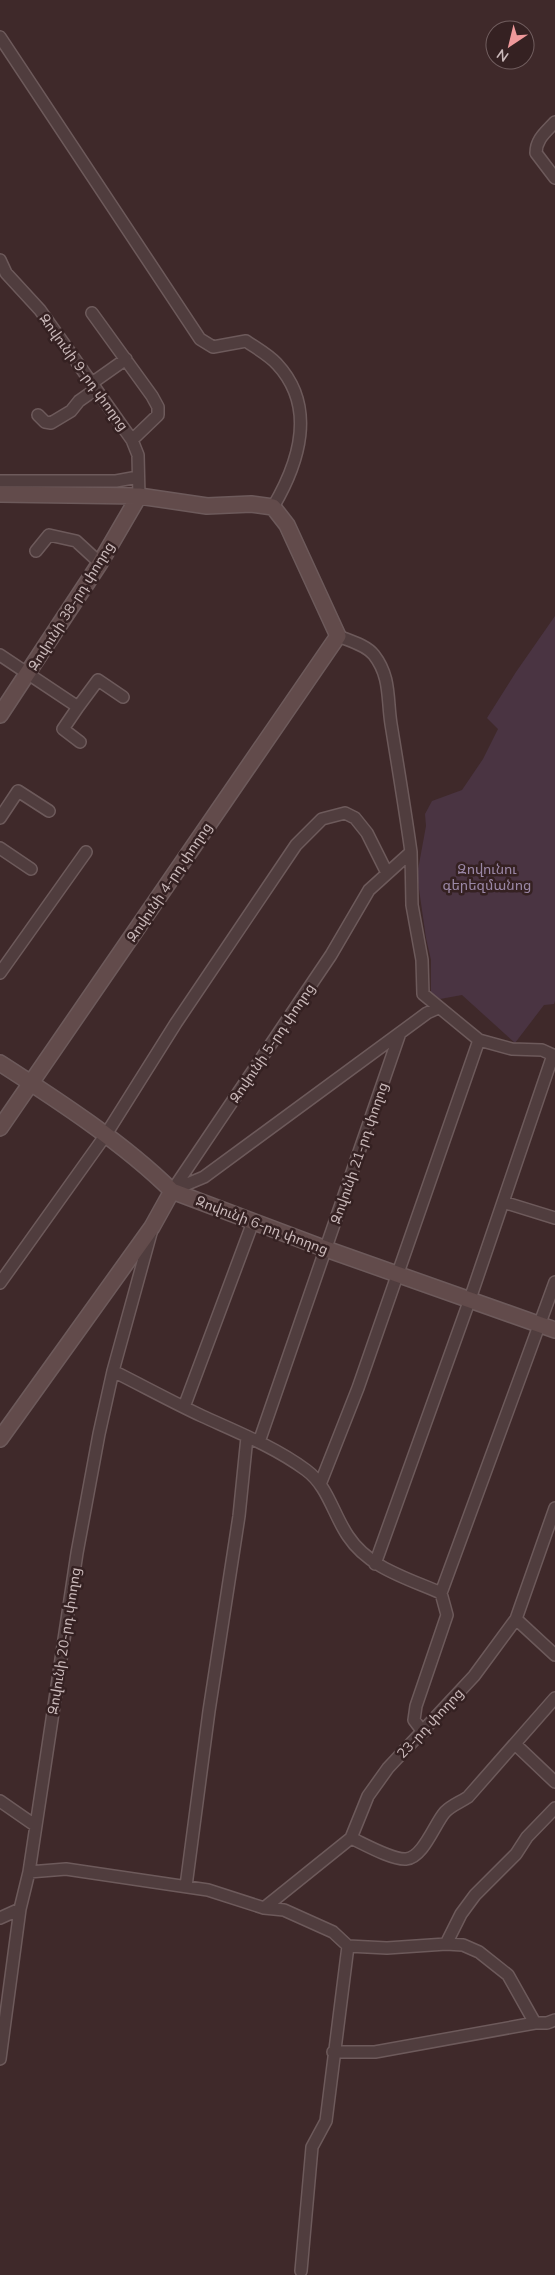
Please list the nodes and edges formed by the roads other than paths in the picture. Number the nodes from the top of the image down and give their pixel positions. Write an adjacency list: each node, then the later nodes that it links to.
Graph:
1 (0, 37): 14 (street)
2 (555, 122): 3 (street)
3 (555, 178)
4 (0, 260): 7 (street, Զովունի 9-րդ փողոց)
5 (92, 313): 6 (street)
6 (126, 359): 7 (street); 9 (street)
7 (94, 386): 8 (street); 9 (street, Զովունի 9-րդ փողոց)
8 (38, 415)
9 (132, 440): 10 (street, Զովունի 9-րդ փողոց)
10 (138, 477): 11 (street); 13 (street, Զովունի 9-րդ փողոց)
11 (0, 481)
12 (0, 494): 13 (street)
13 (139, 496): 14 (street); 16 (street, Զովունի 38-րդ փողոց)
14 (273, 507): 17 (street)
15 (36, 551): 16 (street)
16 (100, 563): 19 (street, Զովունի 38-րդ փողոց)
17 (338, 636): 28 (street); 37 (street, Զովունի 4-րդ փողոց)
18 (0, 655): 19 (street)
19 (29, 673): 21 (street); 22 (street, Զովունի 38-րդ փողոց)
20 (123, 697): 21 (street)
21 (78, 707): 23 (street)
22 (0, 715)
23 (80, 742)
24 (49, 811): 25 (street)
25 (1, 815)
26 (0, 848): 29 (street)
27 (86, 852): 31 (street)
28 (411, 852): 30 (street, Զովունի 5-րդ փողոց); 32 (street)
29 (31, 869)
30 (387, 873): 39 (street); 40 (street, Զովունի 5-րդ փողոց)
31 (0, 974)
32 (438, 1008): 33 (street); 34 (street)
33 (400, 1033): 40 (street); 45 (street, Զովունի 21-րդ փողոց)
34 (479, 1040): 35 (street); 46 (street)
35 (554, 1056): 41 (street)
36 (0, 1063): 37 (street, Զովունի 6-րդ փողոց)
37 (31, 1083): 38 (street, Զովունի 4-րդ փողոց); 39 (street, Զովունի 6-րդ փողոց)
38 (0, 1128)
39 (106, 1136): 40 (street, Զովունի 6-րդ փողոց); 48 (street)
40 (172, 1191): 43 (street, Զովունի 6-րդ փողոց); 44 (street, Զովունի 5-րդ փողոց)
41 (503, 1202): 42 (street); 49 (street)
42 (555, 1218)
43 (253, 1222): 45 (street, Զովունի 6-րդ փողոց); 53 (street)
44 (152, 1227): 52 (street, Զովունի 20-րդ փողոց); 55 (street, Զովունի 5-րդ փողոց)
45 (326, 1249): 46 (street, Զովունի 6-րդ փողոց); 56 (street, Զովունի 21-րդ փողոց)
46 (398, 1274): 49 (street, Զովունի 6-րդ փողոց); 57 (street)
47 (555, 1282): 50 (street)
48 (0, 1283)
49 (470, 1300): 50 (street, Զովունի 6-րդ փողոց); 59 (street)
50 (540, 1324): 51 (street, Զովունի 6-րդ փողոց); 60 (street)
51 (555, 1330)
52 (113, 1371): 53 (street); 69 (street, Զովունի 20-րդ փողոց)
53 (184, 1407): 54 (street)
54 (247, 1437): 56 (street); 72 (street)
55 (0, 1439)
56 (259, 1442): 57 (street)
57 (321, 1482): 59 (street)
58 (555, 1508): 61 (street, 23-րդ փողոց)
59 (375, 1564): 60 (street)
60 (441, 1593): 64 (street)
61 (516, 1619): 62 (street); 64 (street, 23-րդ փողոց)
62 (555, 1655)
63 (555, 1698): 65 (street)
64 (423, 1732): 70 (street, 23-րդ փողոց)
65 (515, 1744): 66 (street); 70 (street)
66 (555, 1782)
67 (0, 1801): 69 (street)
68 (555, 1808): 76 (street)
69 (36, 1826): 71 (street, Զովունի 20-րդ փողոց)
70 (351, 1838): 73 (street, 23-րդ փողոց)
71 (29, 1872): 72 (street); 74 (street, Զովունի 20-րդ փողոց)
72 (186, 1886): 73 (street)
73 (264, 1908): 77 (street)
74 (20, 1909): 75 (street); 81 (street, Զովունի 20-րդ փողոց)
75 (0, 1918)
76 (446, 1944): 77 (street); 79 (street)
77 (348, 1946): 80 (street)
78 (555, 2020): 79 (street)
79 (536, 2023): 80 (street)
80 (334, 2052): 82 (street)
81 (0, 2059)
82 (301, 2271)

